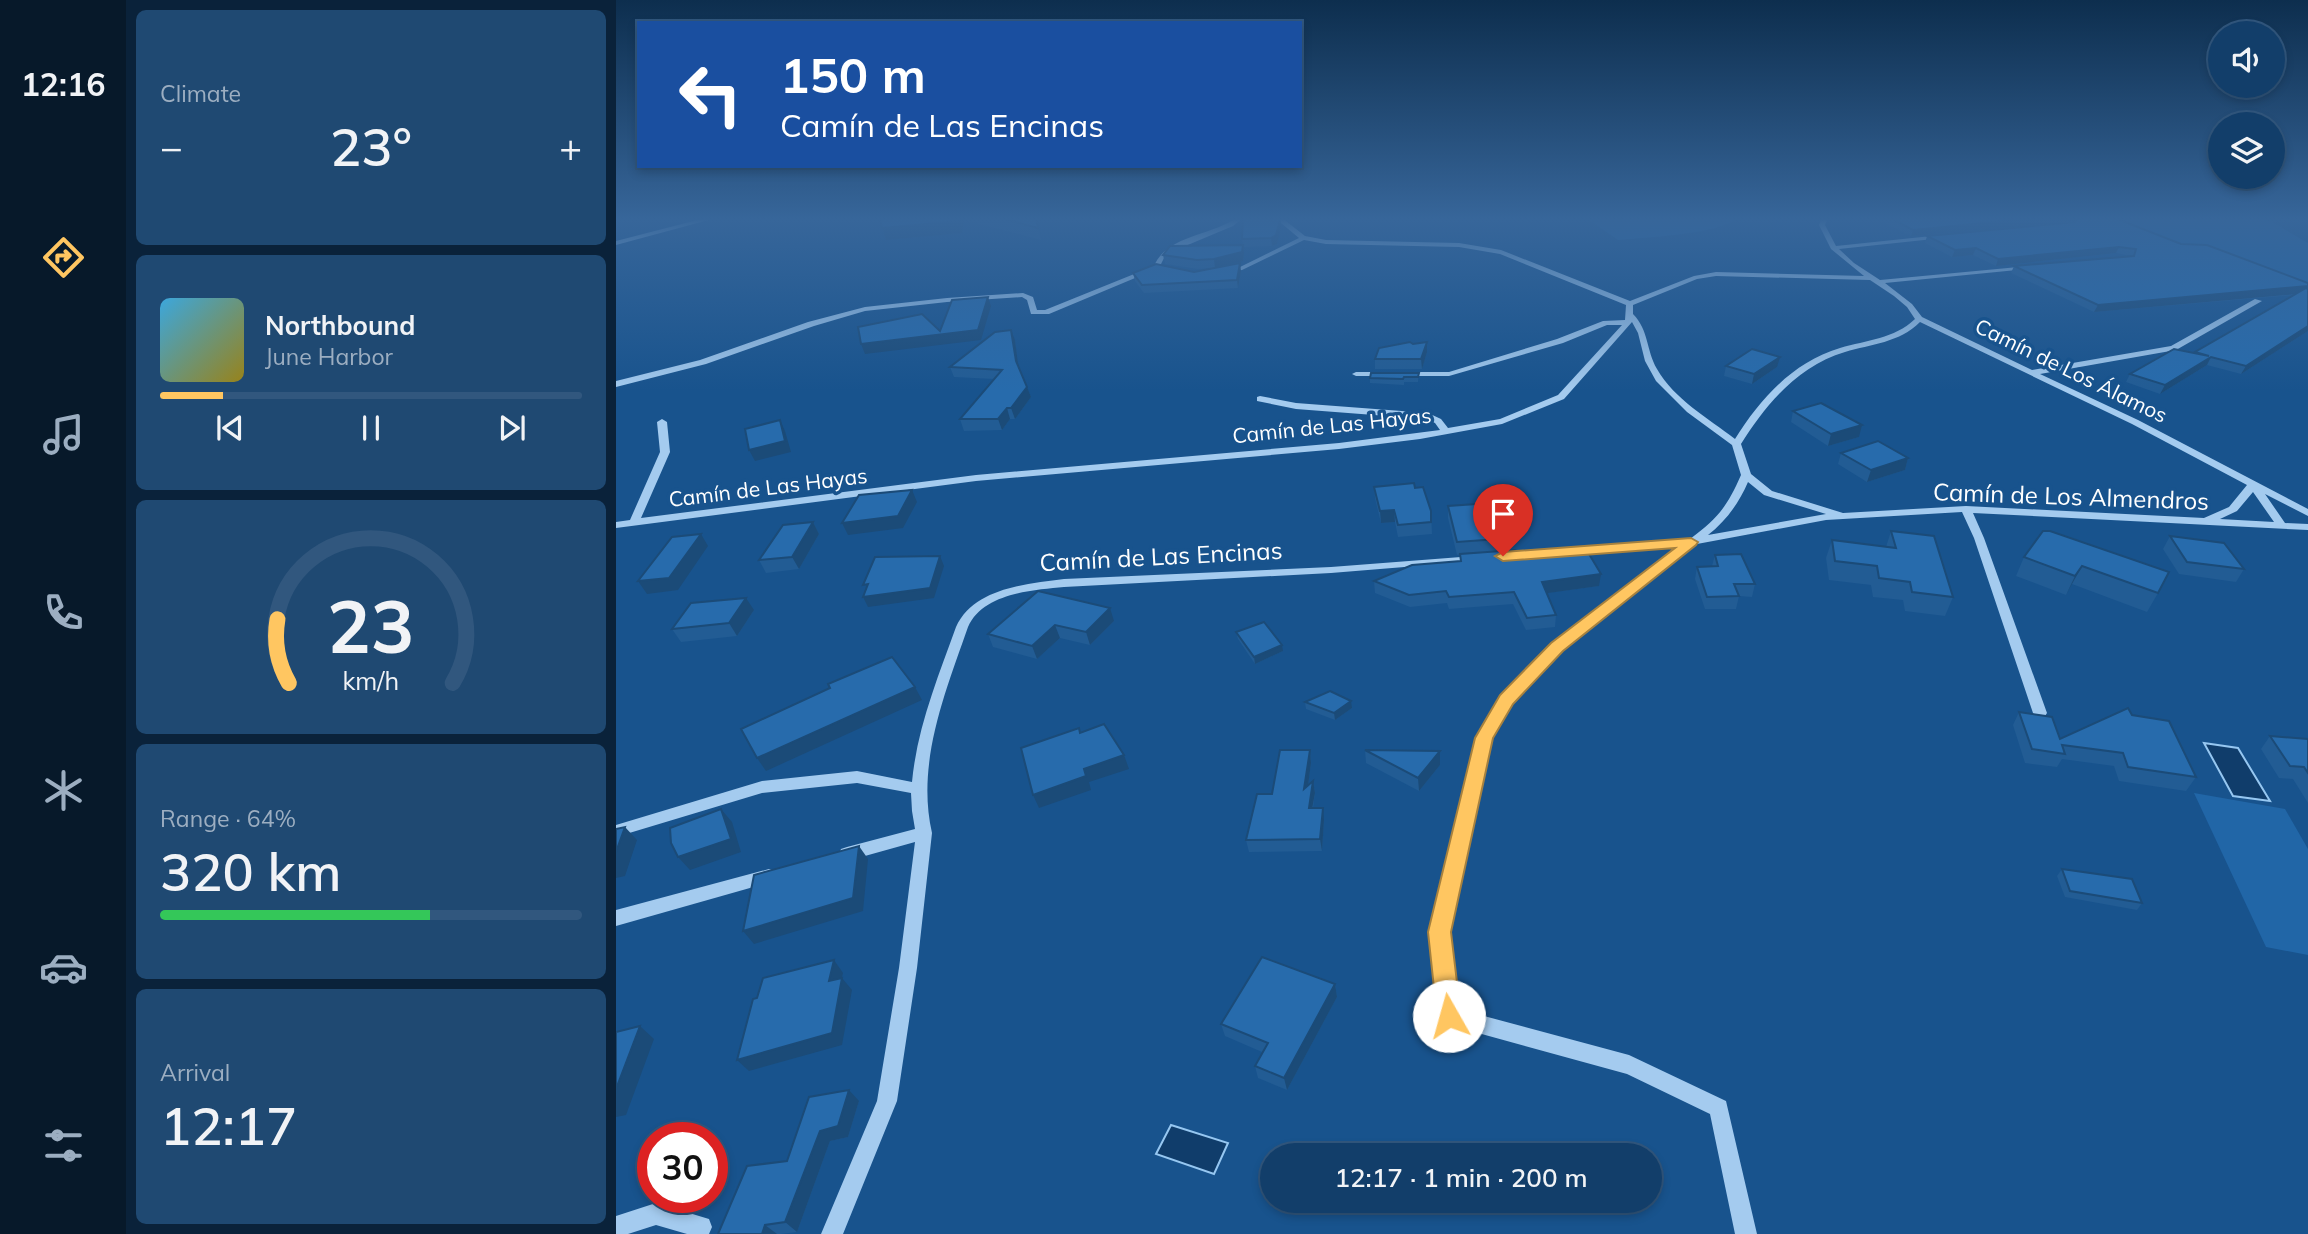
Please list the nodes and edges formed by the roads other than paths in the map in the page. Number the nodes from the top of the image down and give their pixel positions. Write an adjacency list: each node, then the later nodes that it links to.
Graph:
1 (1132, 276): 14 (street)
2 (1560, 276): 9 (street)
3 (1700, 276): 9 (street)
4 (1758, 276): 7 (street)
5 (1869, 276): 7 (street, Camín de Los Álamos)
6 (1925, 276): 7 (street)
7 (1874, 280): 11 (street, Camín de Los Álamos)
8 (2258, 300): 12 (street)
9 (1630, 304): 10 (street)
10 (1629, 319): 13 (street); 17 (street, Camín de Las Hayas); 18 (street)
11 (1919, 319): 12 (street, Camín de Los Álamos); 18 (street)
12 (2029, 373): 20 (street, Camín de Los Álamos)
13 (1356, 374)
14 (616, 384)
15 (1260, 399): 17 (street)
16 (662, 422): 24 (street)
17 (1446, 432): 24 (street, Camín de Las Hayas)
18 (1736, 444): 19 (street)
19 (1746, 475): 23 (street); 31 (street)
20 (2253, 485): 22 (street); 25 (street); 28 (street, Camín de Los Álamos)
21 (1966, 509): 23 (street, Camín de Los Almendros); 25 (street, Camín de Los Almendros); 32 (street)
22 (2308, 513)
23 (1846, 516): 26 (street, Camín de Los Almendros)
24 (634, 523): 27 (street, Camín de Las Hayas)
25 (2202, 523): 28 (street, Camín de Los Almendros)
26 (1791, 524): 31 (street, Camín de Las Encinas)
27 (616, 525)
28 (2282, 526): 29 (street, Camín de Los Almendros); 30 (street)
29 (2308, 527)
30 (2308, 536)
31 (1691, 542): 33 (street, Camín de Las Encinas); 42 (street)
32 (2040, 713)
33 (920, 789): 34 (street); 35 (street, Camín de Las Encinas)
34 (616, 831)
35 (924, 833): 36 (street); 41 (street, Camín de Las Encinas)
36 (830, 859)
37 (790, 870): 38 (street)
38 (616, 918)
39 (616, 1227): 40 (street)
40 (698, 1234)
41 (832, 1234)
42 (1746, 1234)

